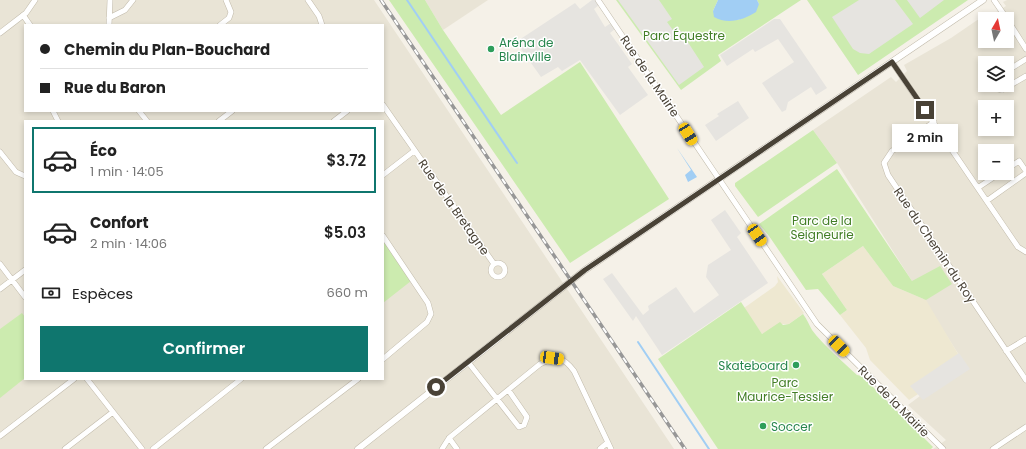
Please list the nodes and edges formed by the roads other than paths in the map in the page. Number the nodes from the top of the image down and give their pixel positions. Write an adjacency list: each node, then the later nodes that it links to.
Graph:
1 (35, 0): 10 (street)
2 (110, 0): 11 (street)
3 (133, 0): 11 (street)
4 (226, 0): 14 (street)
5 (308, 0): 15 (street)
6 (598, 0): 38 (street, Rue de la Mairie)
7 (982, 0): 20 (street)
8 (994, 0): 9 (street)
9 (1002, 12)
10 (23, 15): 12 (street); 17 (street)
11 (109, 18): 13 (street)
12 (29, 24)
13 (109, 24)
14 (221, 24)
15 (322, 24)
16 (1014, 30): 18 (street)
17 (0, 33)
18 (1026, 49)
19 (1026, 59): 21 (street)
20 (892, 62): 31 (street); 38 (street)
21 (1014, 67)
22 (1026, 76): 23 (street)
23 (1014, 83)
24 (384, 106): 32 (street, Rue de la Bretagne)
25 (140, 112): 28 (street)
26 (231, 112): 29 (street)
27 (346, 112): 30 (street)
28 (146, 120)
29 (220, 120)
30 (335, 120)
31 (934, 122): 40 (street); 51 (street, Rue du Chemin du Roy)
32 (414, 151): 36 (street); 45 (street, Rue de la Bretagne)
33 (0, 152): 37 (street)
34 (1014, 164): 35 (street)
35 (1026, 172): 41 (street)
36 (384, 174)
37 (24, 176)
38 (719, 179): 53 (street); 75 (street, Rue de la Mairie)
39 (990, 180): 40 (street)
40 (979, 187): 41 (street)
41 (988, 200): 43 (street)
42 (384, 237): 52 (street)
43 (1026, 252)
44 (0, 264): 47 (street)
45 (494, 264)
46 (24, 271): 47 (street)
47 (12, 280): 48 (street); 49 (street)
48 (0, 289)
49 (24, 296)
50 (1026, 339): 51 (street)
51 (1006, 351): 58 (street, Rue du Chemin du Roy)
52 (384, 358)
53 (468, 362): 60 (street); 70 (street)
54 (73, 380): 63 (street)
55 (88, 380): 61 (street)
56 (239, 380): 68 (street)
57 (357, 380): 69 (street)
58 (1026, 380)
59 (509, 391): 60 (street); 60 (street); 65 (street)
60 (498, 398): 64 (street)
61 (113, 412): 66 (street); 67 (street)
62 (1026, 427): 76 (street)
63 (0, 436)
64 (449, 438): 71 (street); 72 (street)
65 (607, 443): 73 (street); 74 (street)
66 (65, 449)
67 (142, 449)
68 (152, 449)
69 (266, 449)
70 (358, 449)
71 (442, 449)
72 (457, 449)
73 (600, 449)
74 (611, 449)
75 (943, 449)
76 (994, 449)

